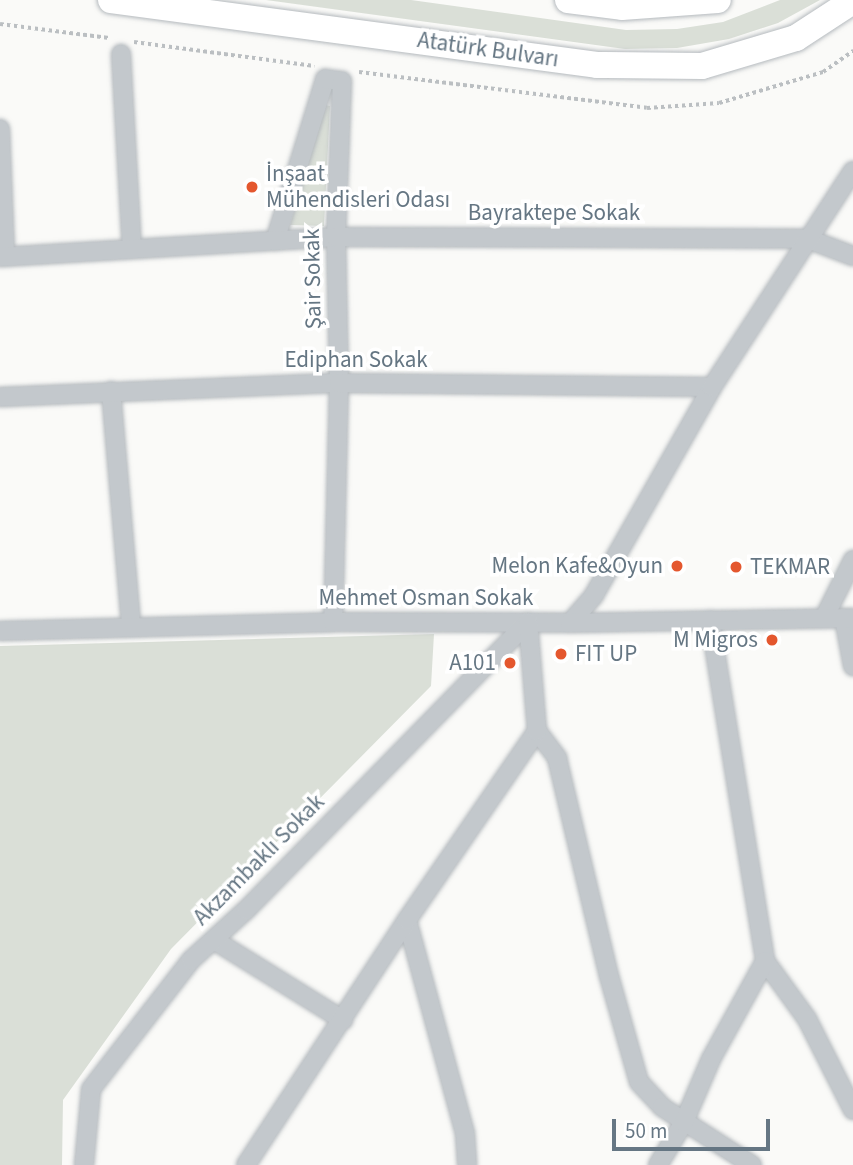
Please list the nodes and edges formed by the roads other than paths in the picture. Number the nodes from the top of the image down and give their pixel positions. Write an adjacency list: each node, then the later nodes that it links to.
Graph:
1 (111, 0): 4 (main road, Atatürk Bulvarı)
2 (568, 0): 3 (main road)
3 (718, 0)
4 (853, 1)
5 (122, 47): 11 (street)
6 (0, 129): 12 (street)
7 (853, 171): 9 (street)
8 (336, 237): 9 (street, Bayraktepe Sokak); 10 (street, Bayraktepe Sokak); 10 (street, Şair Sokak); 14 (street, Şair Sokak)
9 (808, 239): 13 (street, Bayraktepe Sokak); 15 (street)
10 (275, 242): 11 (street, Bayraktepe Sokak)
11 (132, 248): 12 (street, Bayraktepe Sokak)
12 (3, 256)
13 (853, 256)
14 (339, 383): 15 (street, Ediphan Sokak); 16 (street, Ediphan Sokak); 22 (street, Şair Sokak)
15 (712, 387): 24 (street)
16 (111, 391): 17 (street, Ediphan Sokak); 25 (street)
17 (0, 397)
18 (853, 560): 19 (street)
19 (824, 618): 20 (street, Mehmet Osman Sokak); 21 (street, Mehmet Osman Sokak)
20 (848, 618): 27 (street)
21 (710, 620): 24 (street, Mehmet Osman Sokak); 31 (street)
22 (333, 622): 23 (street, Mehmet Osman Sokak); 25 (street, Mehmet Osman Sokak)
23 (528, 622): 24 (street, Mehmet Osman Sokak); 28 (street); 30 (street, Akzambaklı Sokak)
24 (570, 623)
25 (131, 626): 26 (street, Mehmet Osman Sokak)
26 (0, 631)
27 (853, 666)
28 (537, 731): 29 (street); 34 (street)
29 (407, 920): 32 (street); 37 (street)
30 (214, 940): 32 (street); 35 (street, Akzambaklı Sokak)
31 (765, 961): 33 (street); 34 (street)
32 (343, 1020): 36 (street)
33 (853, 1110)
34 (684, 1122): 38 (street); 39 (street)
35 (84, 1165)
36 (246, 1165)
37 (467, 1165)
38 (658, 1165)
39 (752, 1165)

